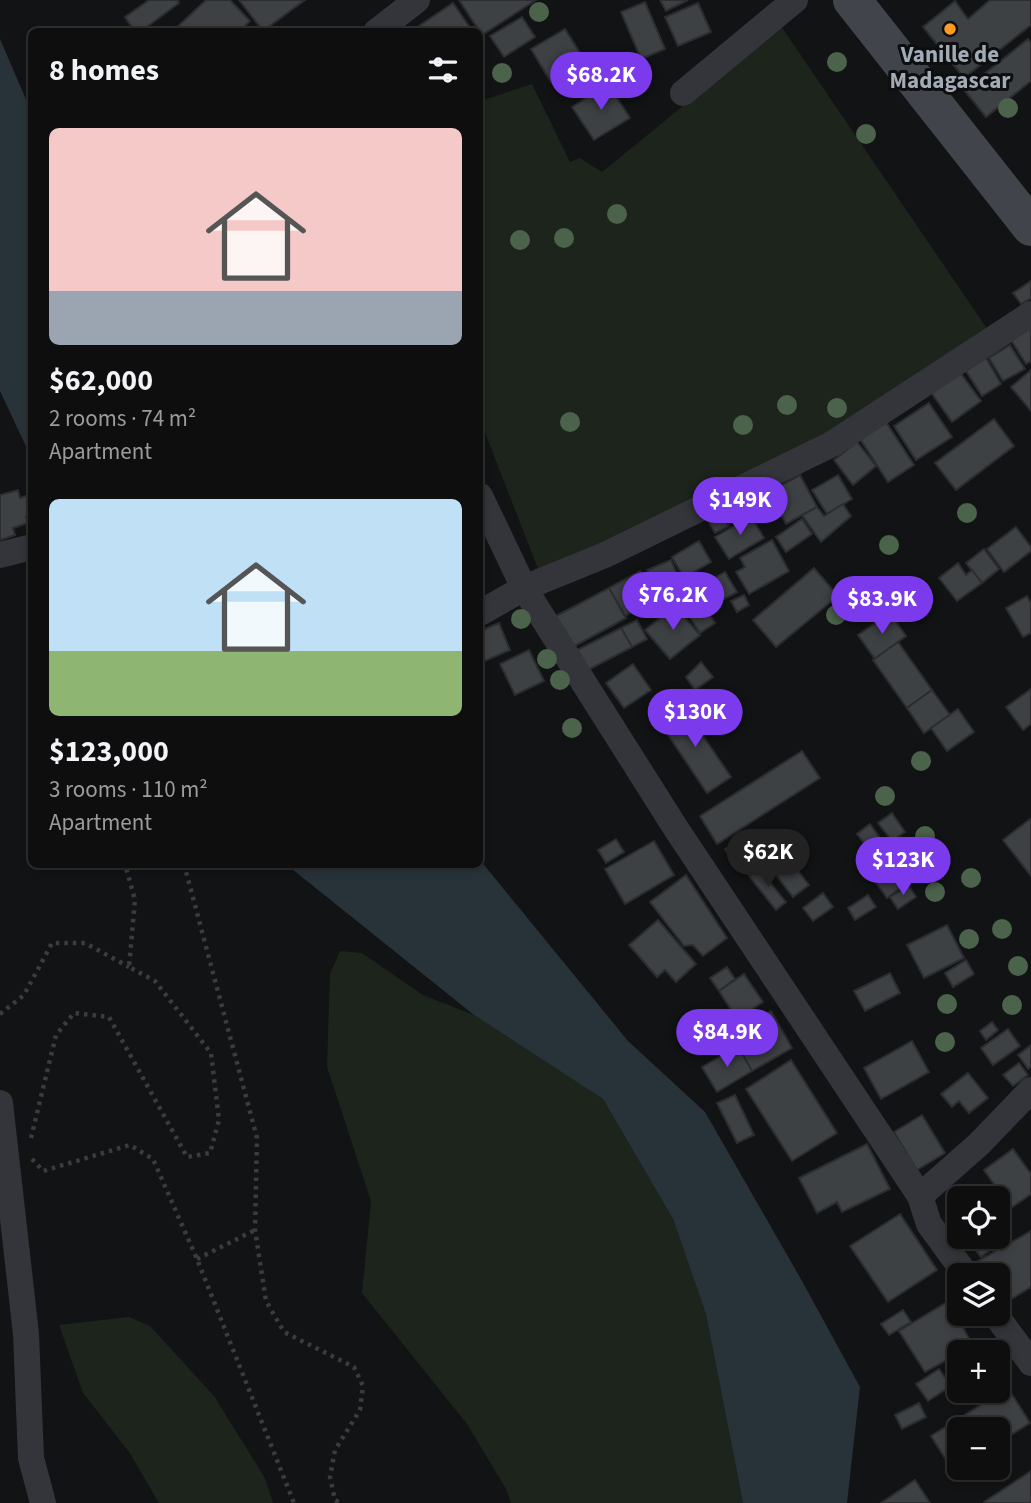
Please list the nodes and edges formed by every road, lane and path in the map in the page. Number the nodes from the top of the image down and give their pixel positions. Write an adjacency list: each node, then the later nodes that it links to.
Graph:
1 (417, 0): 4 (street)
2 (794, 0): 5 (street)
3 (852, 0): 6 (main road)
4 (381, 28)
5 (683, 93)
6 (1031, 227)
7 (1031, 314): 11 (street)
8 (483, 502): 11 (street)
9 (28, 548): 10 (street)
10 (0, 555)
11 (524, 588): 12 (street); 21 (street)
12 (483, 611)
13 (126, 868): 15 (path)
14 (185, 868): 22 (path)
15 (129, 967): 16 (path); 19 (path)
16 (0, 1014)
17 (1031, 1090): 21 (street)
18 (0, 1104): 27 (street)
19 (31, 1140)
20 (27, 1153): 23 (path)
21 (919, 1196): 24 (street)
22 (255, 1230): 23 (path); 29 (path)
23 (197, 1259): 28 (path)
24 (958, 1263)
25 (1004, 1326): 26 (street)
26 (1031, 1363)
27 (43, 1503)
28 (294, 1503)
29 (340, 1503)

